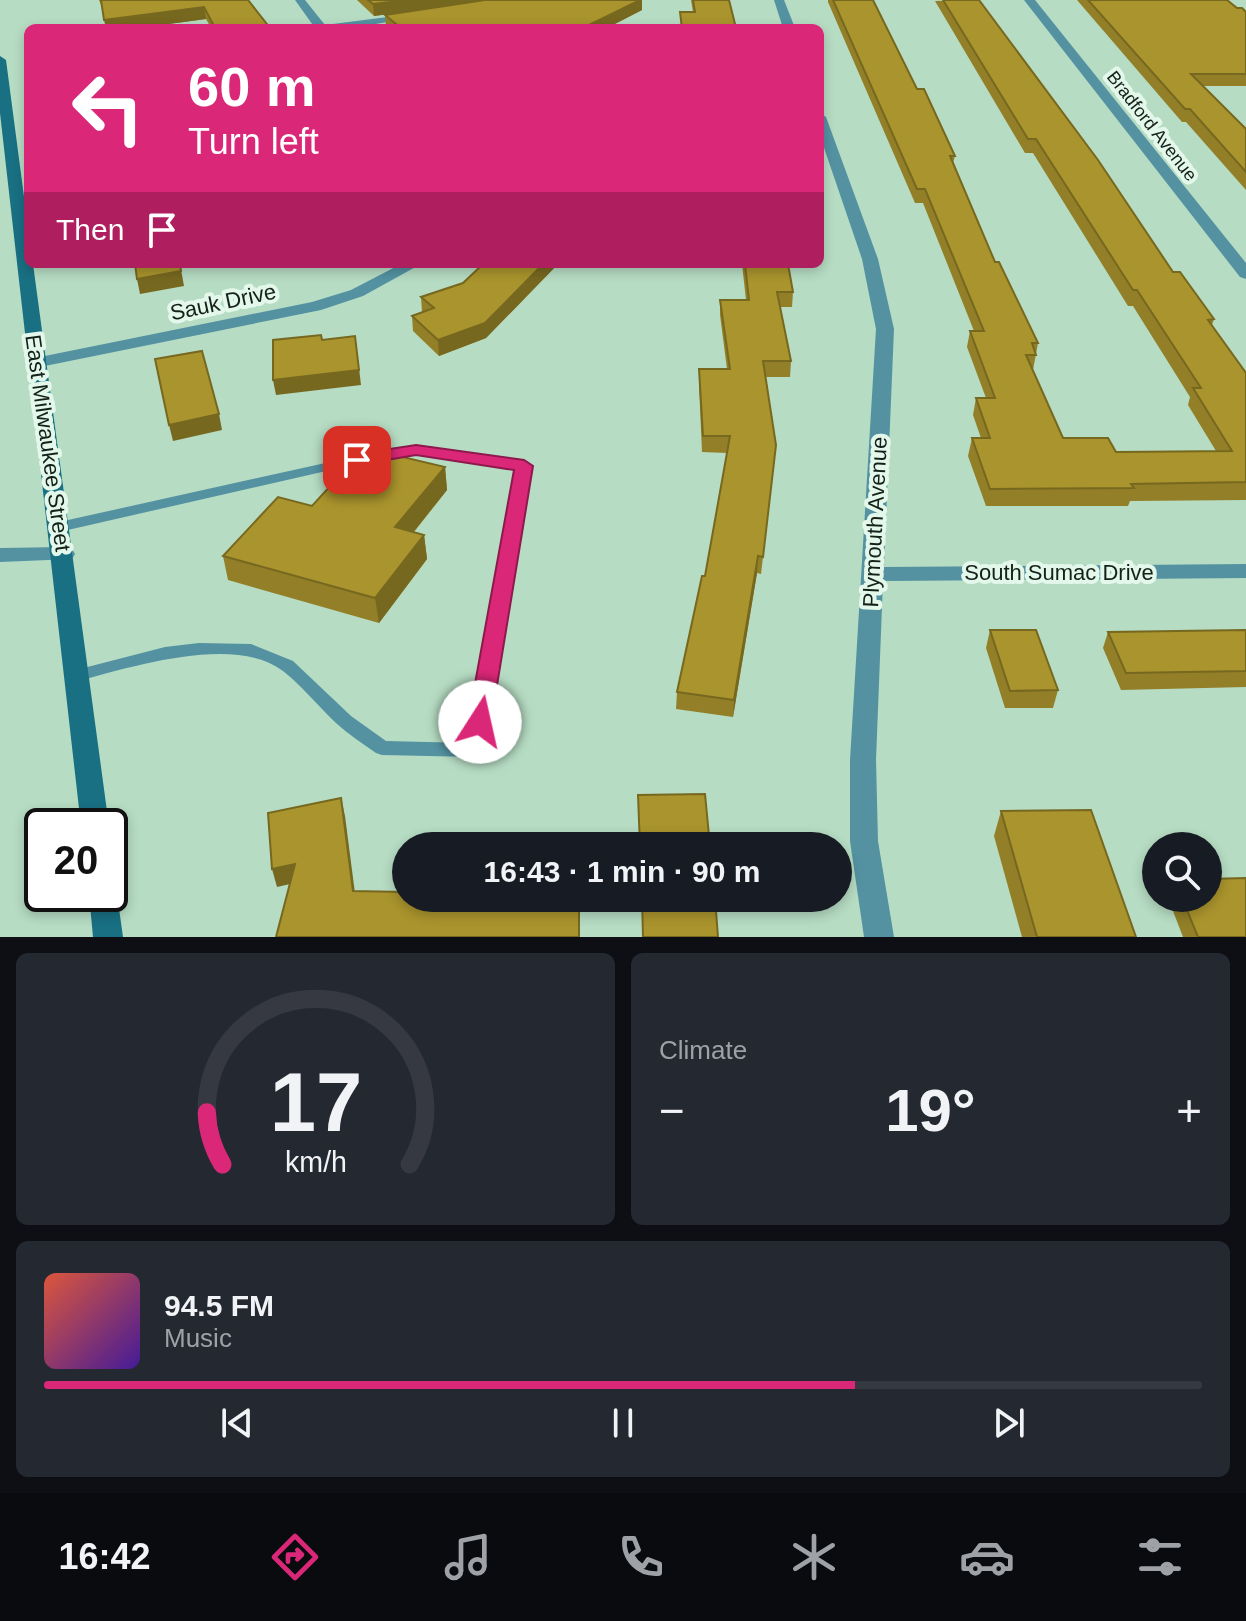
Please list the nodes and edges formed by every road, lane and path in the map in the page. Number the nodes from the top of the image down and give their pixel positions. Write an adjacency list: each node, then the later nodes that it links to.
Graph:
1 (300, 0): 5 (street)
2 (779, 0): 7 (street)
3 (1029, 0): 13 (street, Bradford Avenue)
4 (422, 15): 6 (street)
5 (318, 24)
6 (357, 24)
7 (788, 24)
8 (0, 60): 11 (main road, East Milwaukee Street)
9 (824, 128): 19 (street, Plymouth Avenue)
10 (24, 268): 14 (main road, East Milwaukee Street)
11 (24, 268)
12 (405, 268): 14 (street, Sauk Drive)
13 (1246, 274)
14 (35, 363): 15 (main road, East Milwaukee Street)
15 (59, 527): 16 (main road, East Milwaukee Street); 20 (lane)
16 (64, 554): 17 (street); 20 (main road, East Milwaukee Street)
17 (0, 555)
18 (1246, 571): 19 (street, South Sumac Drive)
19 (873, 574): 24 (street, Plymouth Avenue)
20 (78, 675): 21 (main road, East Milwaukee Street)
21 (93, 808)
22 (105, 912): 23 (main road)
23 (108, 937)
24 (879, 937)

